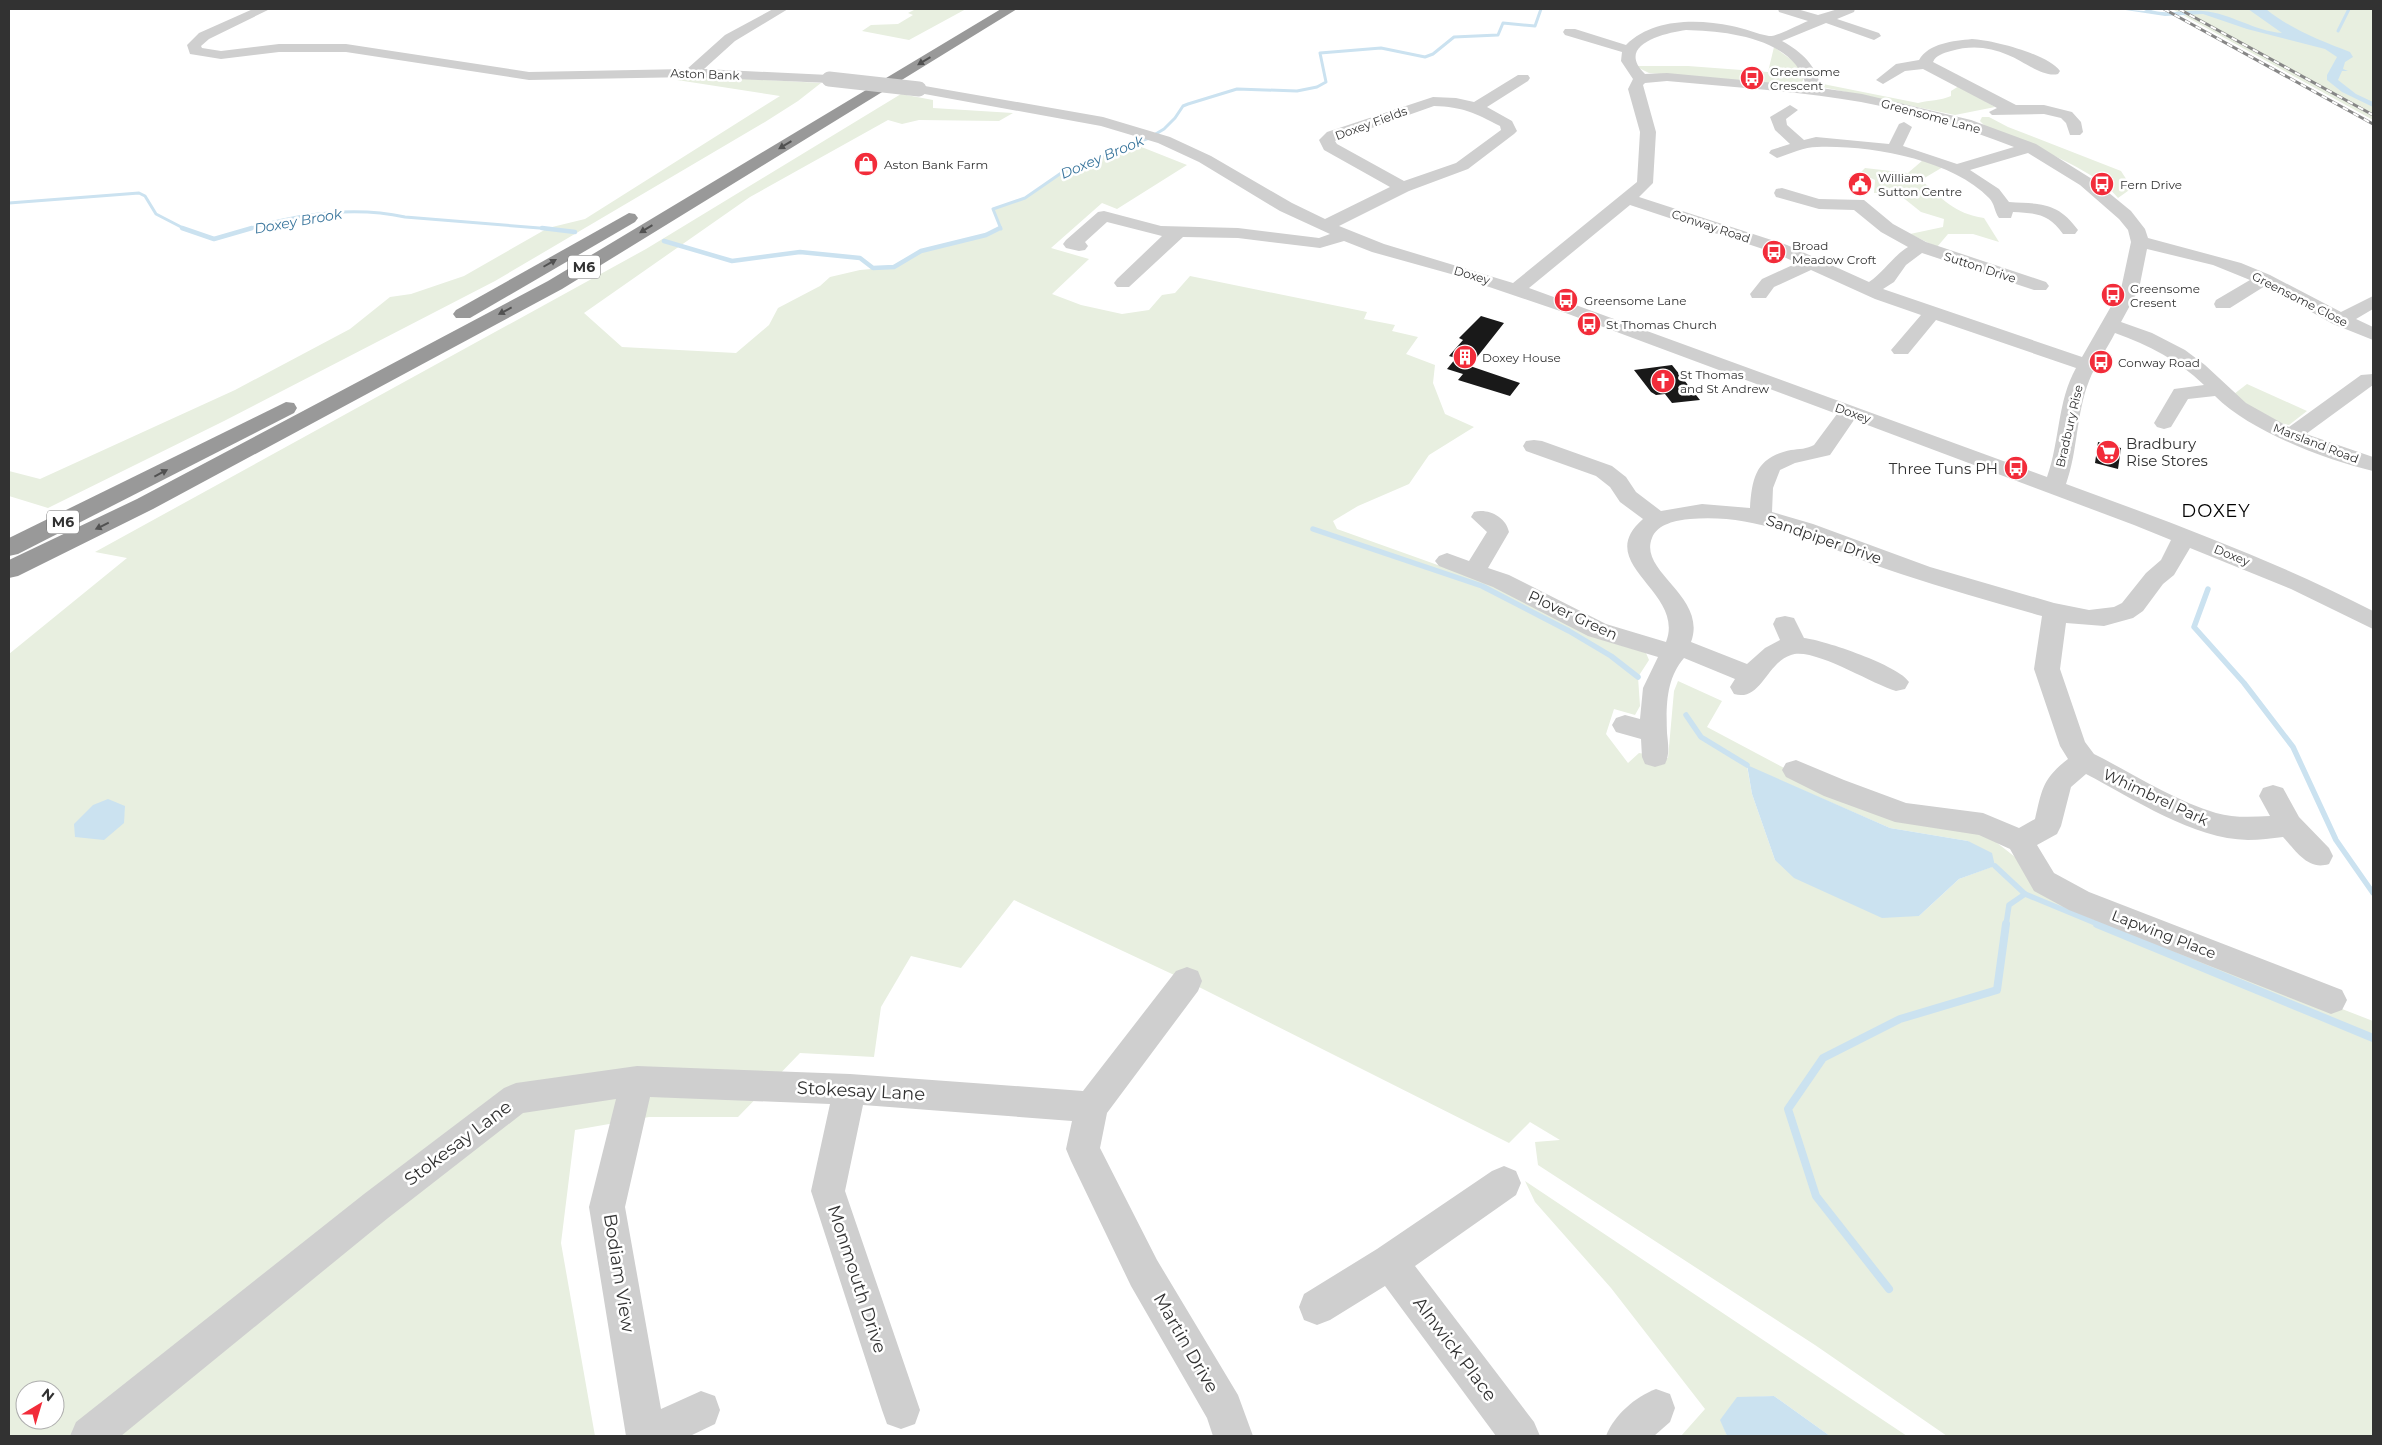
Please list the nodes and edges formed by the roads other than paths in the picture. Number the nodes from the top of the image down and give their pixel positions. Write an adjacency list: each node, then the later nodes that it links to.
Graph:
1 (264, 9): 14 (street, Aston Bank)
2 (782, 9): 14 (street)
3 (986, 9): 30 (highway)
4 (1010, 9): 75 (highway, M6, one-way to 75)
5 (1784, 9): 7 (street)
6 (1849, 9): 7 (street)
7 (1821, 19): 9 (street); 10 (street)
8 (1570, 32): 11 (street)
9 (1864, 34)
10 (1771, 41): 11 (street); 18 (street)
11 (1629, 50): 16 (street)
12 (1925, 64): 13 (street); 17 (street); 21 (street)
13 (2053, 70)
14 (691, 73): 37 (street, Aston Bank, bridge)
15 (1523, 78): 19 (street)
16 (1641, 79): 18 (street, Greensome Lane); 35 (street)
17 (1883, 80)
18 (1815, 91): 22 (street, Greensome Lane)
19 (1476, 107): 31 (street, Doxey Fields); 31 (street, Doxey Fields)
20 (1790, 110): 25 (street)
21 (2013, 110): 22 (street); 24 (street)
22 (1966, 123): 26 (street, Greensome Lane)
23 (1904, 127): 27 (street)
24 (2075, 132)
25 (1801, 144): 27 (street); 28 (street)
26 (2030, 147): 29 (street); 41 (street, Greensome Lane)
27 (1894, 149): 29 (street)
28 (1777, 153)
29 (1956, 169): 38 (street)
30 (683, 186)
31 (1403, 187): 37 (street, Doxey Fields)
32 (1827, 189): 34 (street)
33 (1782, 193): 43 (street, Sutton Drive)
34 (1858, 194)
35 (1628, 199): 44 (street, Conway Road); 48 (street)
36 (648, 206): 59 (highway, M6, one-way to 36)
37 (1324, 226): 40 (street, Doxey)
38 (2070, 230)
39 (1180, 231): 40 (street); 42 (street); 46 (street)
40 (1345, 236): 48 (street, Doxey)
41 (2140, 242): 45 (street, Greensome Close); 55 (street)
42 (1079, 246)
43 (1920, 246): 47 (street, Sutton Drive); 49 (street)
44 (1813, 262): 49 (street, Conway Road); 50 (street)
45 (2264, 279): 52 (street); 54 (street, Greensome Close)
46 (1123, 283)
47 (2040, 286)
48 (1516, 289): 63 (street, Doxey)
49 (1870, 289): 53 (street, Conway Road)
50 (1759, 294)
51 (2373, 302): 54 (street)
52 (2223, 304)
53 (1932, 313): 57 (street); 58 (street, Conway Road)
54 (2340, 320): 56 (street, Greensome Close)
55 (2110, 325): 58 (street); 61 (street, Marsland Road)
56 (2373, 334)
57 (1901, 350)
58 (2086, 366): 68 (street, Bradbury Rise)
59 (348, 375)
60 (2337, 376): 65 (street)
61 (2218, 390): 64 (street); 65 (street, Marsland Road)
62 (306, 398): 73 (highway, M6, one-way to 62)
63 (1849, 412): 68 (street, Doxey); 70 (street)
64 (2164, 423)
65 (2291, 435): 67 (street, Marsland Road)
66 (1534, 446): 71 (street)
67 (2373, 464)
68 (2054, 487): 72 (street, Doxey)
69 (1482, 517): 76 (street)
70 (1760, 517): 71 (street, Sandpiper Drive); 77 (street, Sandpiper Drive)
71 (1658, 520): 79 (street)
72 (2184, 536): 77 (street, Sandpiper Drive); 78 (street, Doxey)
73 (9, 548)
74 (1447, 561): 76 (street, Plover Green)
75 (9, 570)
76 (1474, 571): 79 (street, Plover Green)
77 (2055, 611): 82 (street)
78 (2373, 621)
79 (1675, 649): 80 (street); 81 (street)
80 (1896, 682)
81 (1625, 725)
82 (2084, 761): 85 (street, Whimbrel Park); 86 (street)
83 (1796, 770): 86 (street)
84 (2273, 796): 85 (street)
85 (2289, 826): 87 (street)
86 (2020, 841): 89 (street, Lapwing Place)
87 (2319, 856)
88 (1187, 981): 92 (street)
89 (2331, 1000)
90 (636, 1082): 91 (street, Stokesay Lane); 99 (street, Stokesay Lane); 100 (street, Bodiam View)
91 (850, 1089): 92 (street, Stokesay Lane); 98 (street, Monmouth Drive)
92 (1091, 1107): 101 (street, Martin Drive)
93 (1504, 1183): 94 (street)
94 (1390, 1262): 95 (street); 102 (street, Alnwick Place)
95 (1317, 1307)
96 (1656, 1408): 103 (street)
97 (701, 1410): 100 (street, Bodiam View)
98 (901, 1410)
99 (90, 1436)
100 (648, 1436)
101 (1233, 1436)
102 (1520, 1436)
103 (1626, 1436)

